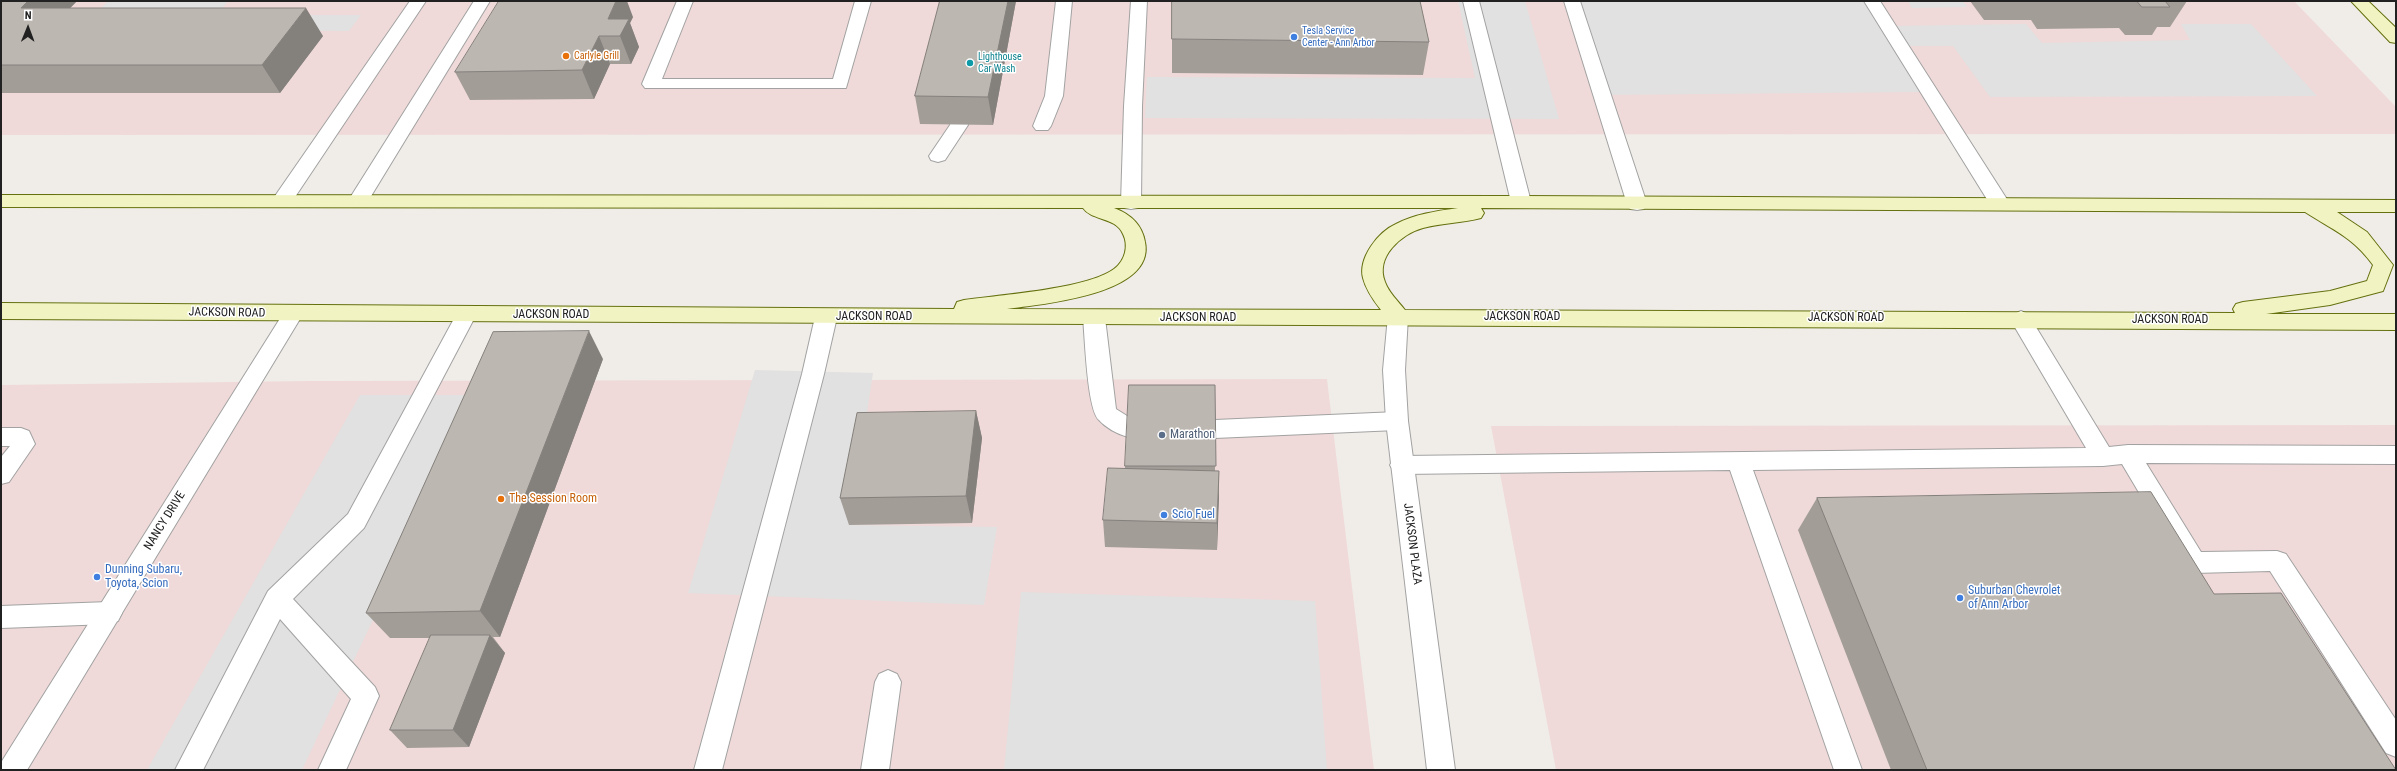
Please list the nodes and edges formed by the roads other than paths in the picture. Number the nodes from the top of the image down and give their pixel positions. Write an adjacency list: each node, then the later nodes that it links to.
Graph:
1 (418, 1): 16 (street)
2 (482, 1): 17 (street)
3 (685, 1): 4 (street)
4 (863, 1)
5 (1064, 1): 13 (street)
6 (1139, 1): 20 (street)
7 (1471, 1): 18 (street)
8 (1572, 1): 22 (street)
9 (1872, 1): 23 (street)
10 (2359, 1): 11 (main road)
11 (2396, 38)
12 (969, 80): 14 (street)
13 (1042, 126)
14 (938, 156)
15 (1, 201): 16 (main road)
16 (282, 201): 17 (main road)
17 (358, 202): 19 (main road)
18 (1521, 202): 20 (main road); 21 (main road)
19 (1080, 203): 20 (main road); 31 (main road)
20 (1131, 203)
21 (1572, 203): 22 (main road); 29 (main road)
22 (1637, 204): 23 (main road)
23 (2000, 204): 24 (main road)
24 (2306, 205): 25 (main road); 34 (main road)
25 (2396, 206)
26 (1, 311): 27 (main road, JACKSON ROAD)
27 (293, 314): 28 (main road, JACKSON ROAD); 45 (street, NANCY DRIVE)
28 (466, 315): 30 (main road, JACKSON ROAD); 44 (street)
29 (1398, 316): 32 (main road, JACKSON ROAD); 33 (main road, JACKSON ROAD); 36 (street, JACKSON PLAZA)
30 (826, 317): 31 (main road, JACKSON ROAD); 52 (street)
31 (898, 317): 32 (main road, JACKSON ROAD)
32 (1094, 318): 36 (street)
33 (2021, 319): 34 (main road, JACKSON ROAD); 40 (street)
34 (2154, 320): 35 (main road, JACKSON ROAD)
35 (2396, 322)
36 (1397, 421): 42 (street, JACKSON PLAZA)
37 (1, 437): 43 (street)
38 (2128, 454): 39 (street); 40 (street); 48 (street)
39 (2396, 455)
40 (2103, 457): 41 (street)
41 (1738, 461): 42 (street); 55 (street)
42 (1402, 465): 54 (street, JACKSON PLAZA)
43 (1, 475)
44 (277, 599): 50 (street); 51 (street)
45 (109, 613): 46 (street); 49 (street, NANCY DRIVE)
46 (1, 617)
47 (888, 682): 53 (street)
48 (2396, 744)
49 (12, 770)
50 (189, 770)
51 (332, 770)
52 (708, 770)
53 (875, 770)
54 (1441, 770)
55 (1848, 770)

